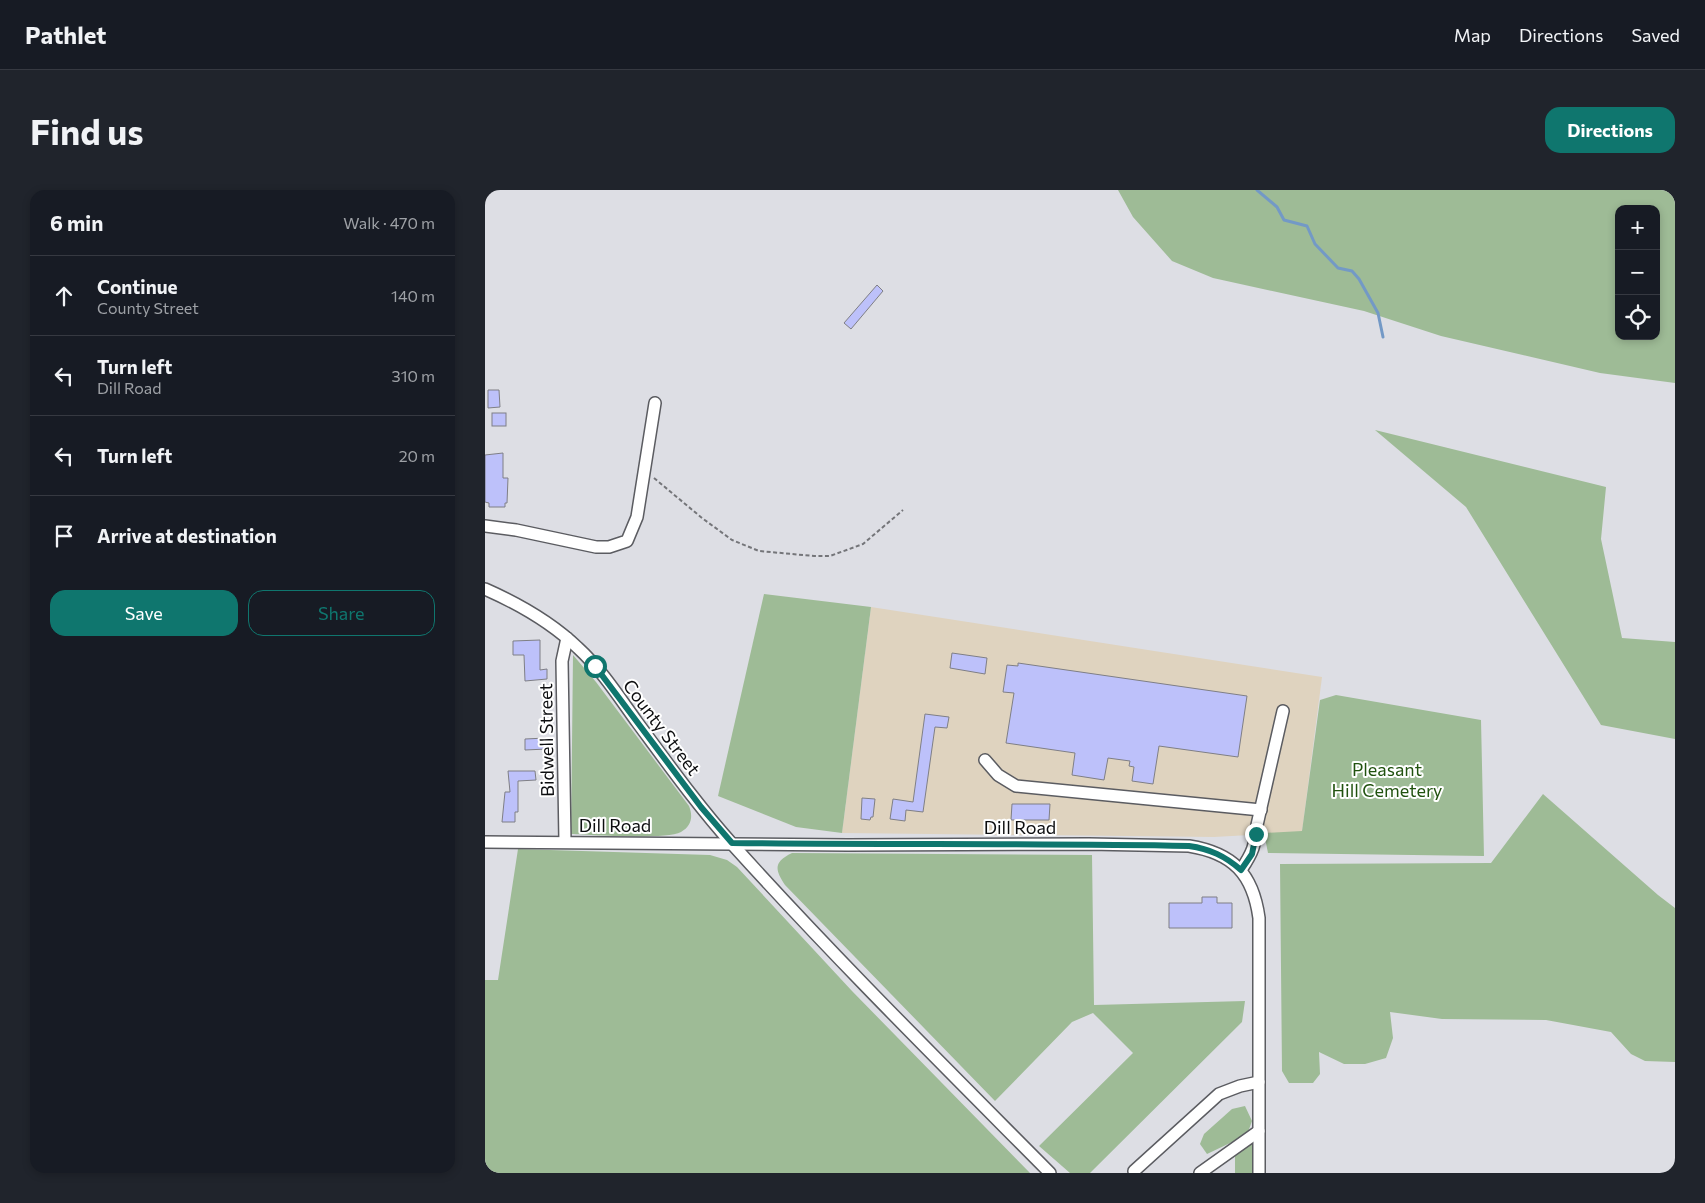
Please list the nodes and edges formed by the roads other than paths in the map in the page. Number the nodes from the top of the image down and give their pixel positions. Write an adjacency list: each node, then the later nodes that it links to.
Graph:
1 (655, 403): 2 (street)
2 (485, 526)
3 (485, 588): 4 (street, County Street)
4 (567, 638): 9 (street, Bidwell Street); 10 (street, County Street)
5 (1283, 711): 7 (street)
6 (985, 760): 7 (street)
7 (1261, 810): 11 (street)
8 (485, 842): 9 (street, Dill Road)
9 (565, 842): 10 (street, Dill Road)
10 (732, 843): 11 (street, Dill Road); 15 (street, County Street)
11 (1241, 870): 12 (street, Dill Road)
12 (1259, 1082): 13 (street, Dill Road); 14 (street)
13 (1259, 1131): 16 (street); 17 (street, Dill Road)
14 (1134, 1171)
15 (1050, 1173)
16 (1200, 1173)
17 (1259, 1173)

